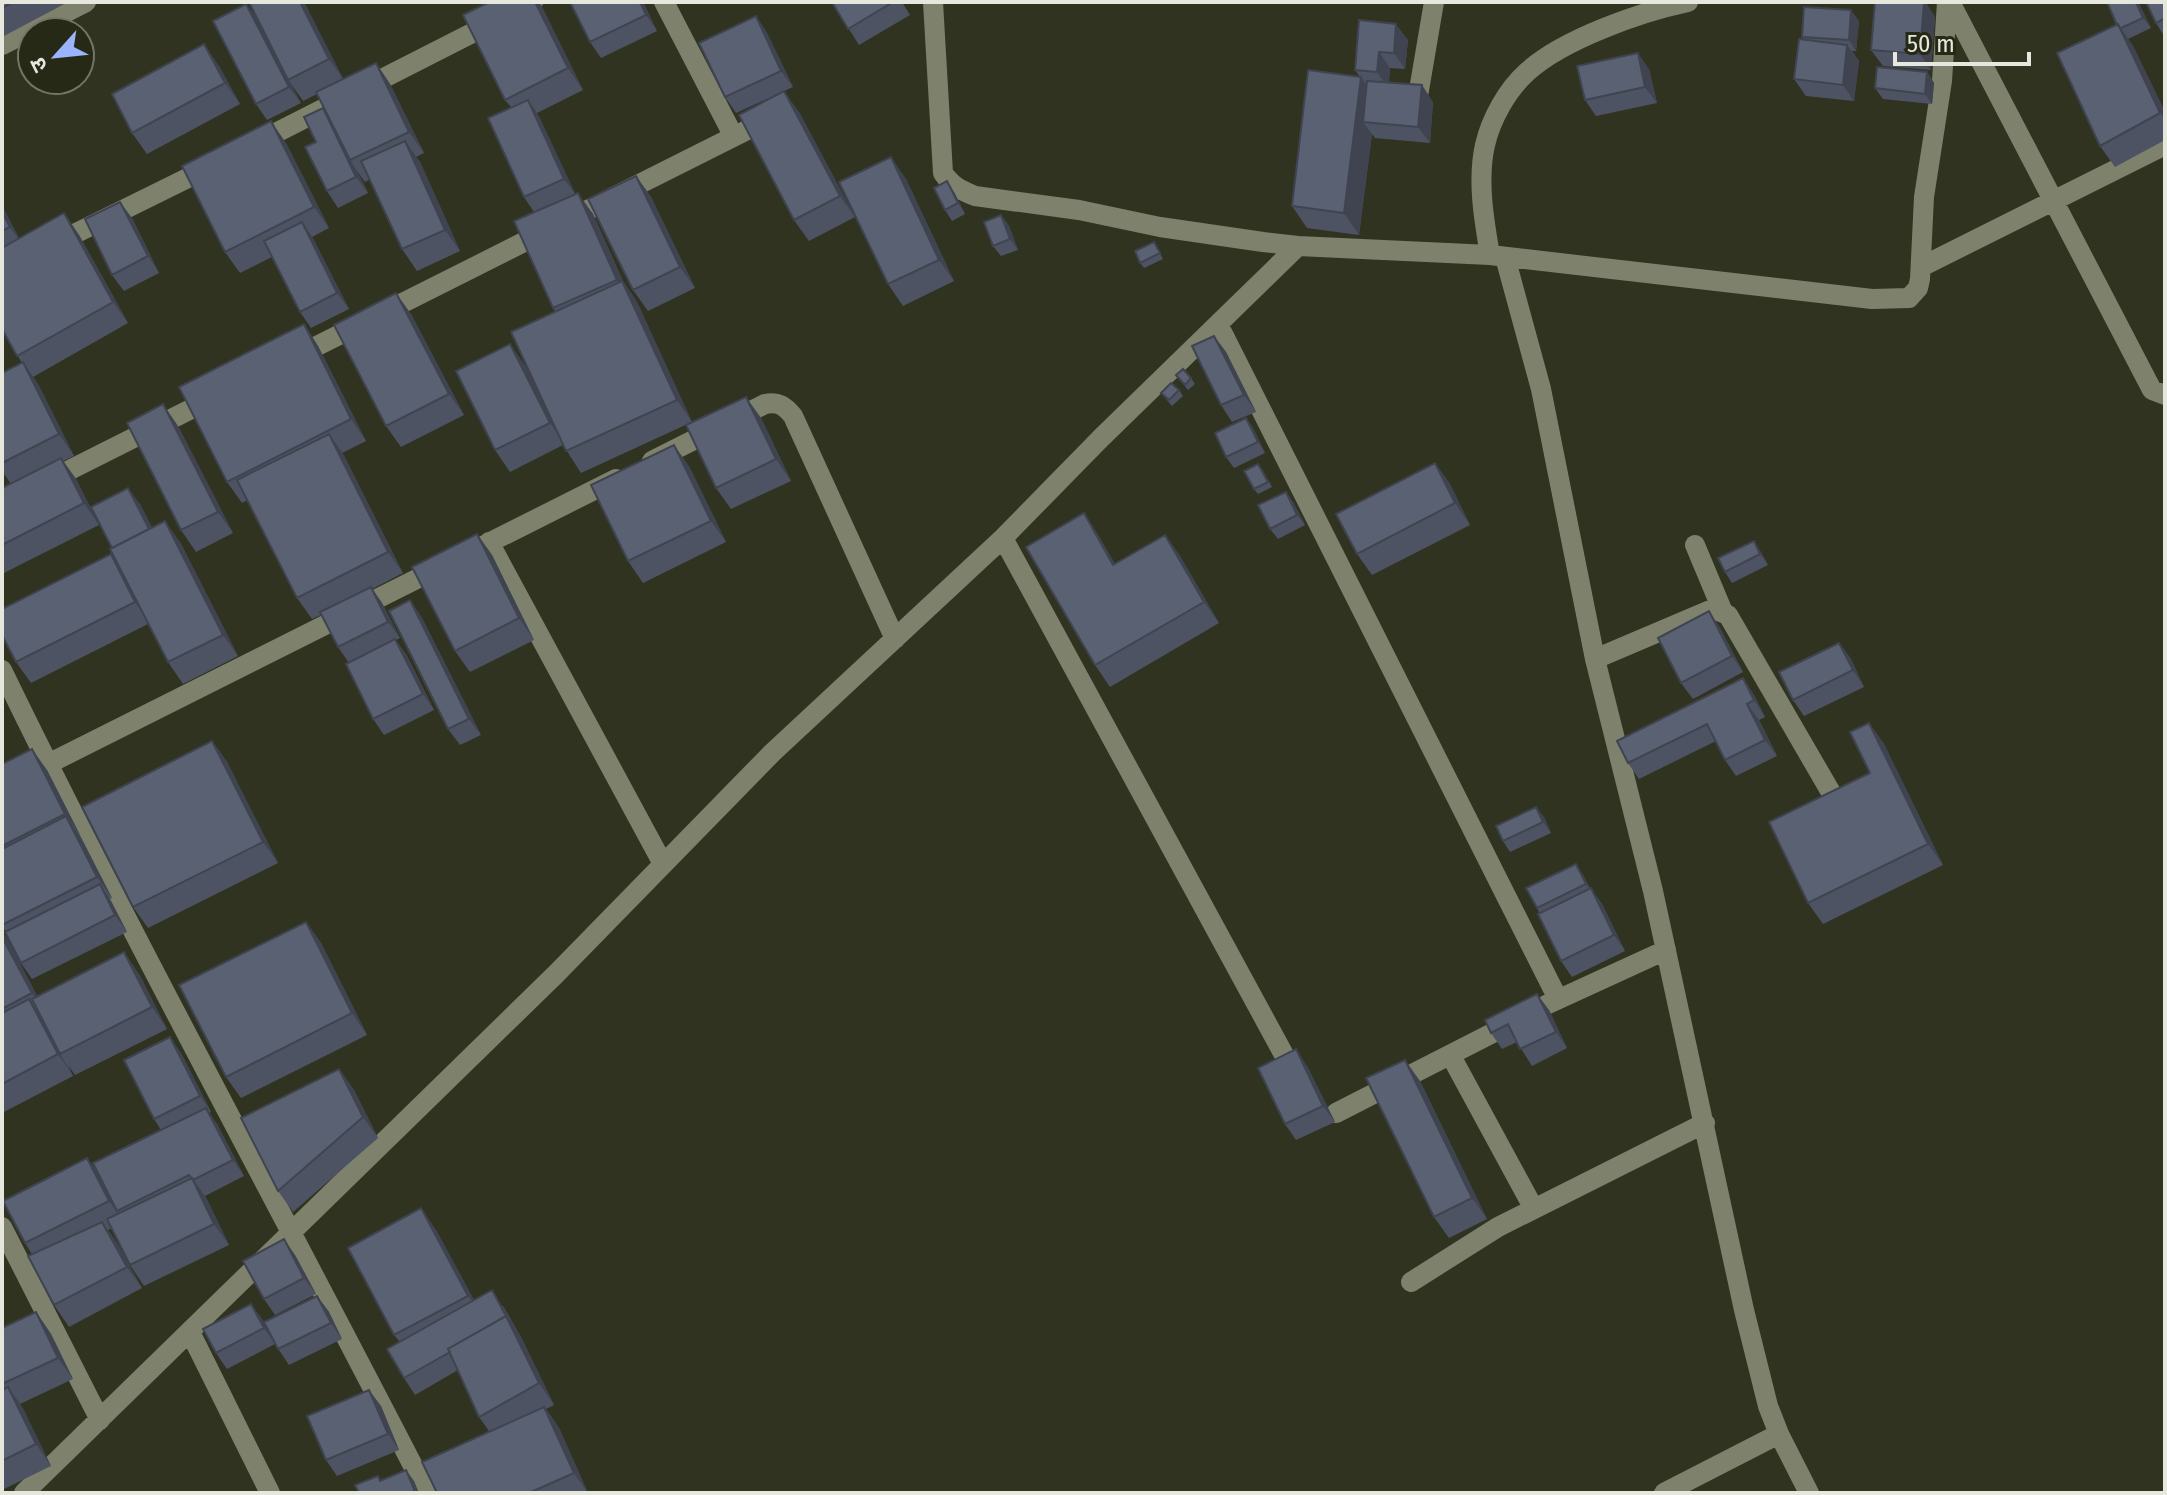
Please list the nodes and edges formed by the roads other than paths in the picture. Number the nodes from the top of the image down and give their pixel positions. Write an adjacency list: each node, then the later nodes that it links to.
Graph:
1 (86, 2): 8 (street)
2 (533, 2): 15 (street)
3 (664, 2): 11 (street)
4 (933, 2): 14 (street)
5 (1434, 2): 9 (street)
6 (1688, 2): 16 (street)
7 (1949, 2): 13 (street); 17 (street)
8 (2, 45)
9 (1418, 96)
10 (765, 121): 11 (street)
11 (733, 135): 19 (street)
12 (2165, 145): 13 (street)
13 (2053, 202): 17 (street); 21 (street)
14 (1298, 246): 16 (street); 18 (street)
15 (42, 250)
16 (1498, 256): 17 (street); 28 (street)
17 (1921, 267)
18 (1219, 326): 23 (street); 34 (street)
19 (280, 365)
20 (224, 393): 22 (street)
21 (2165, 395)
22 (2, 504)
23 (1003, 538): 27 (street); 36 (street)
24 (489, 542): 27 (street); 30 (street); 32 (street)
25 (1695, 545): 26 (street)
26 (1723, 612): 28 (street); 31 (street)
27 (895, 639): 32 (street)
28 (1595, 659): 33 (street)
29 (2, 670): 30 (street)
30 (48, 764): 41 (street)
31 (1840, 808)
32 (663, 864): 41 (street)
33 (1666, 950): 34 (street); 38 (street)
34 (1558, 999): 35 (street)
35 (1451, 1056): 37 (street); 39 (street)
36 (1289, 1064)
37 (1336, 1113)
38 (1705, 1123): 39 (street); 45 (street)
39 (1534, 1209): 42 (street)
40 (2, 1227): 44 (street)
41 (291, 1230): 43 (street); 48 (street)
42 (1411, 1282)
43 (190, 1332): 44 (street); 47 (street)
44 (100, 1420): 46 (street)
45 (1779, 1434): 49 (street); 50 (street)
46 (24, 1493)
47 (270, 1493)
48 (427, 1493)
49 (1664, 1493)
50 (1809, 1493)

